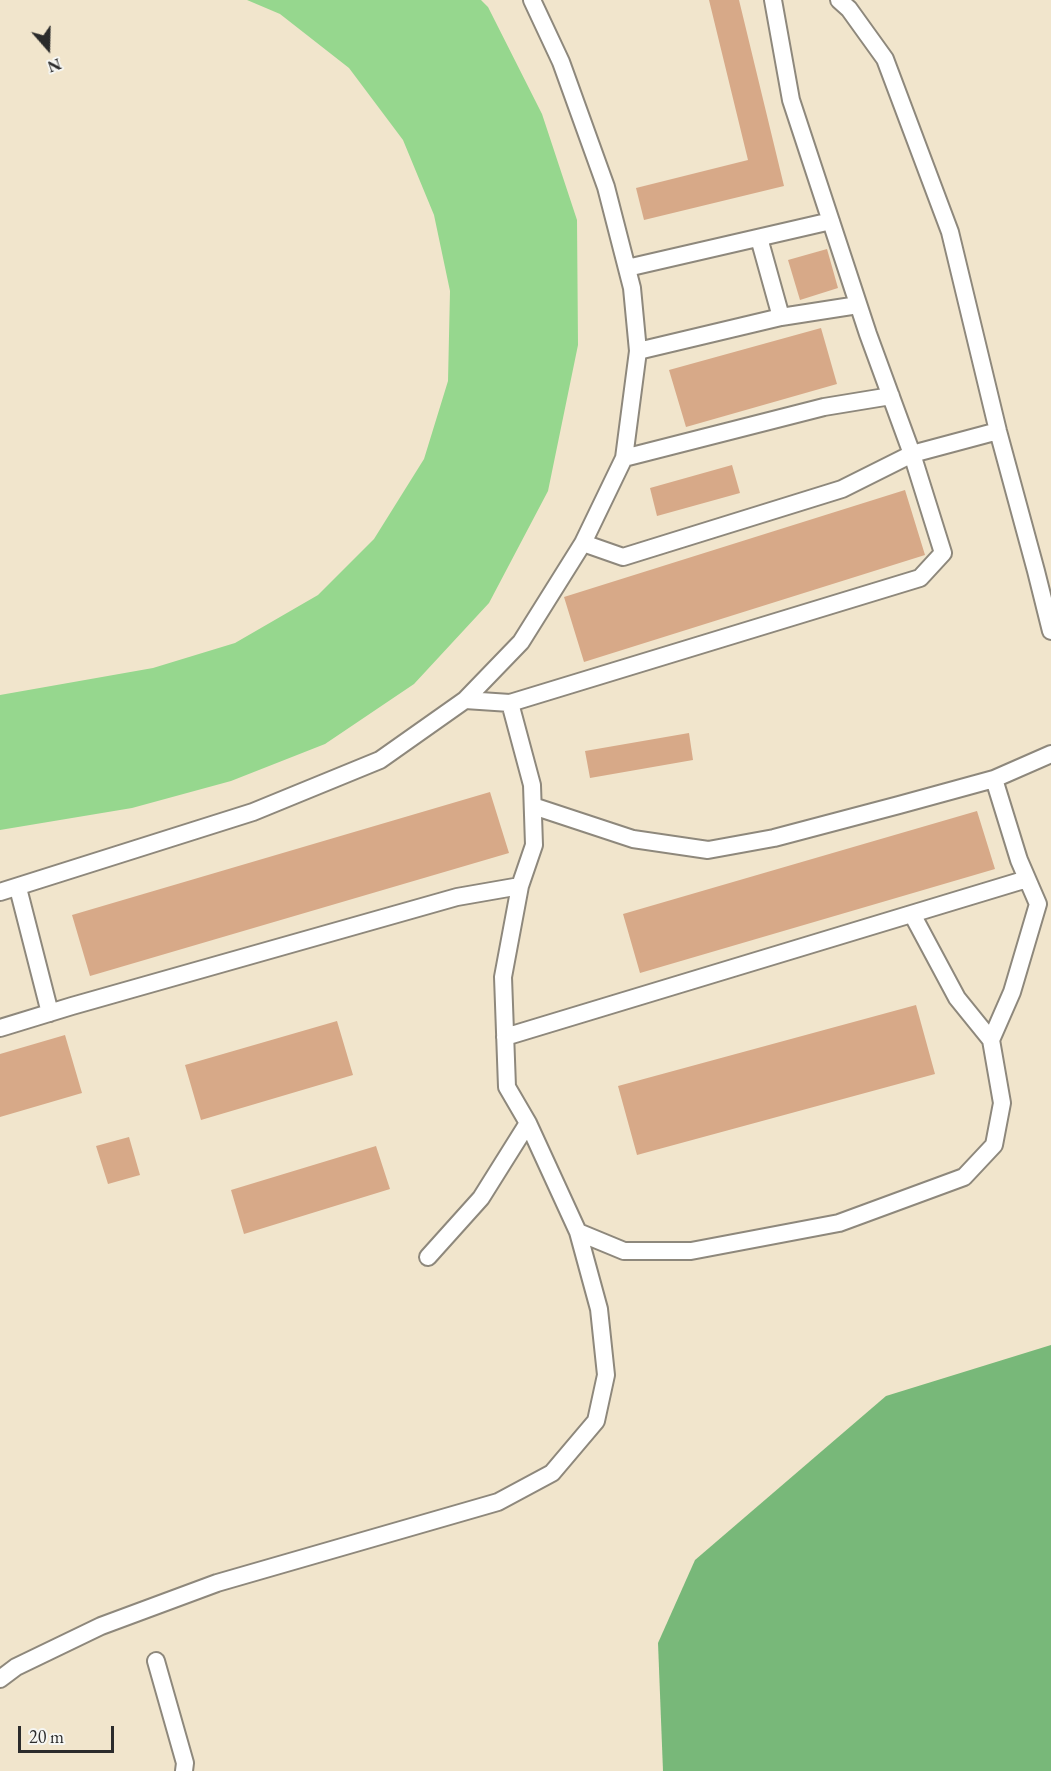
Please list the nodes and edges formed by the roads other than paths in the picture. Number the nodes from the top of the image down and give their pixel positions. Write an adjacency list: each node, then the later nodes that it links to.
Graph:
1 (531, 0): 6 (lane)
2 (773, 0): 4 (lane)
3 (839, 0): 11 (lane)
4 (831, 221): 5 (lane); 7 (lane)
5 (759, 238): 6 (lane); 8 (lane)
6 (627, 268): 9 (lane)
7 (858, 305): 8 (lane); 10 (lane)
8 (781, 317): 9 (lane)
9 (638, 351): 13 (lane)
10 (891, 396): 12 (lane); 13 (lane)
11 (998, 431): 12 (lane); 15 (lane)
12 (912, 454): 14 (lane); 17 (lane)
13 (624, 458): 14 (lane)
14 (583, 543): 16 (lane)
15 (1051, 630)
16 (465, 700): 17 (lane); 23 (lane)
17 (510, 703): 20 (lane)
18 (1051, 754): 19 (lane)
19 (994, 778): 20 (lane); 21 (lane)
20 (533, 806): 22 (lane)
21 (1027, 879): 26 (lane); 27 (lane)
22 (520, 886): 28 (lane); 30 (lane)
23 (18, 888): 25 (lane); 28 (lane)
24 (1051, 891): 26 (lane)
25 (0, 892)
26 (1038, 904): 31 (lane)
27 (912, 914): 30 (lane); 31 (lane)
28 (50, 1012): 29 (lane)
29 (0, 1028)
30 (505, 1037): 32 (lane)
31 (991, 1040): 33 (lane)
32 (528, 1123): 33 (lane); 34 (lane)
33 (578, 1232): 36 (lane)
34 (428, 1257)
35 (156, 1661): 37 (lane)
36 (0, 1679)
37 (184, 1771)

